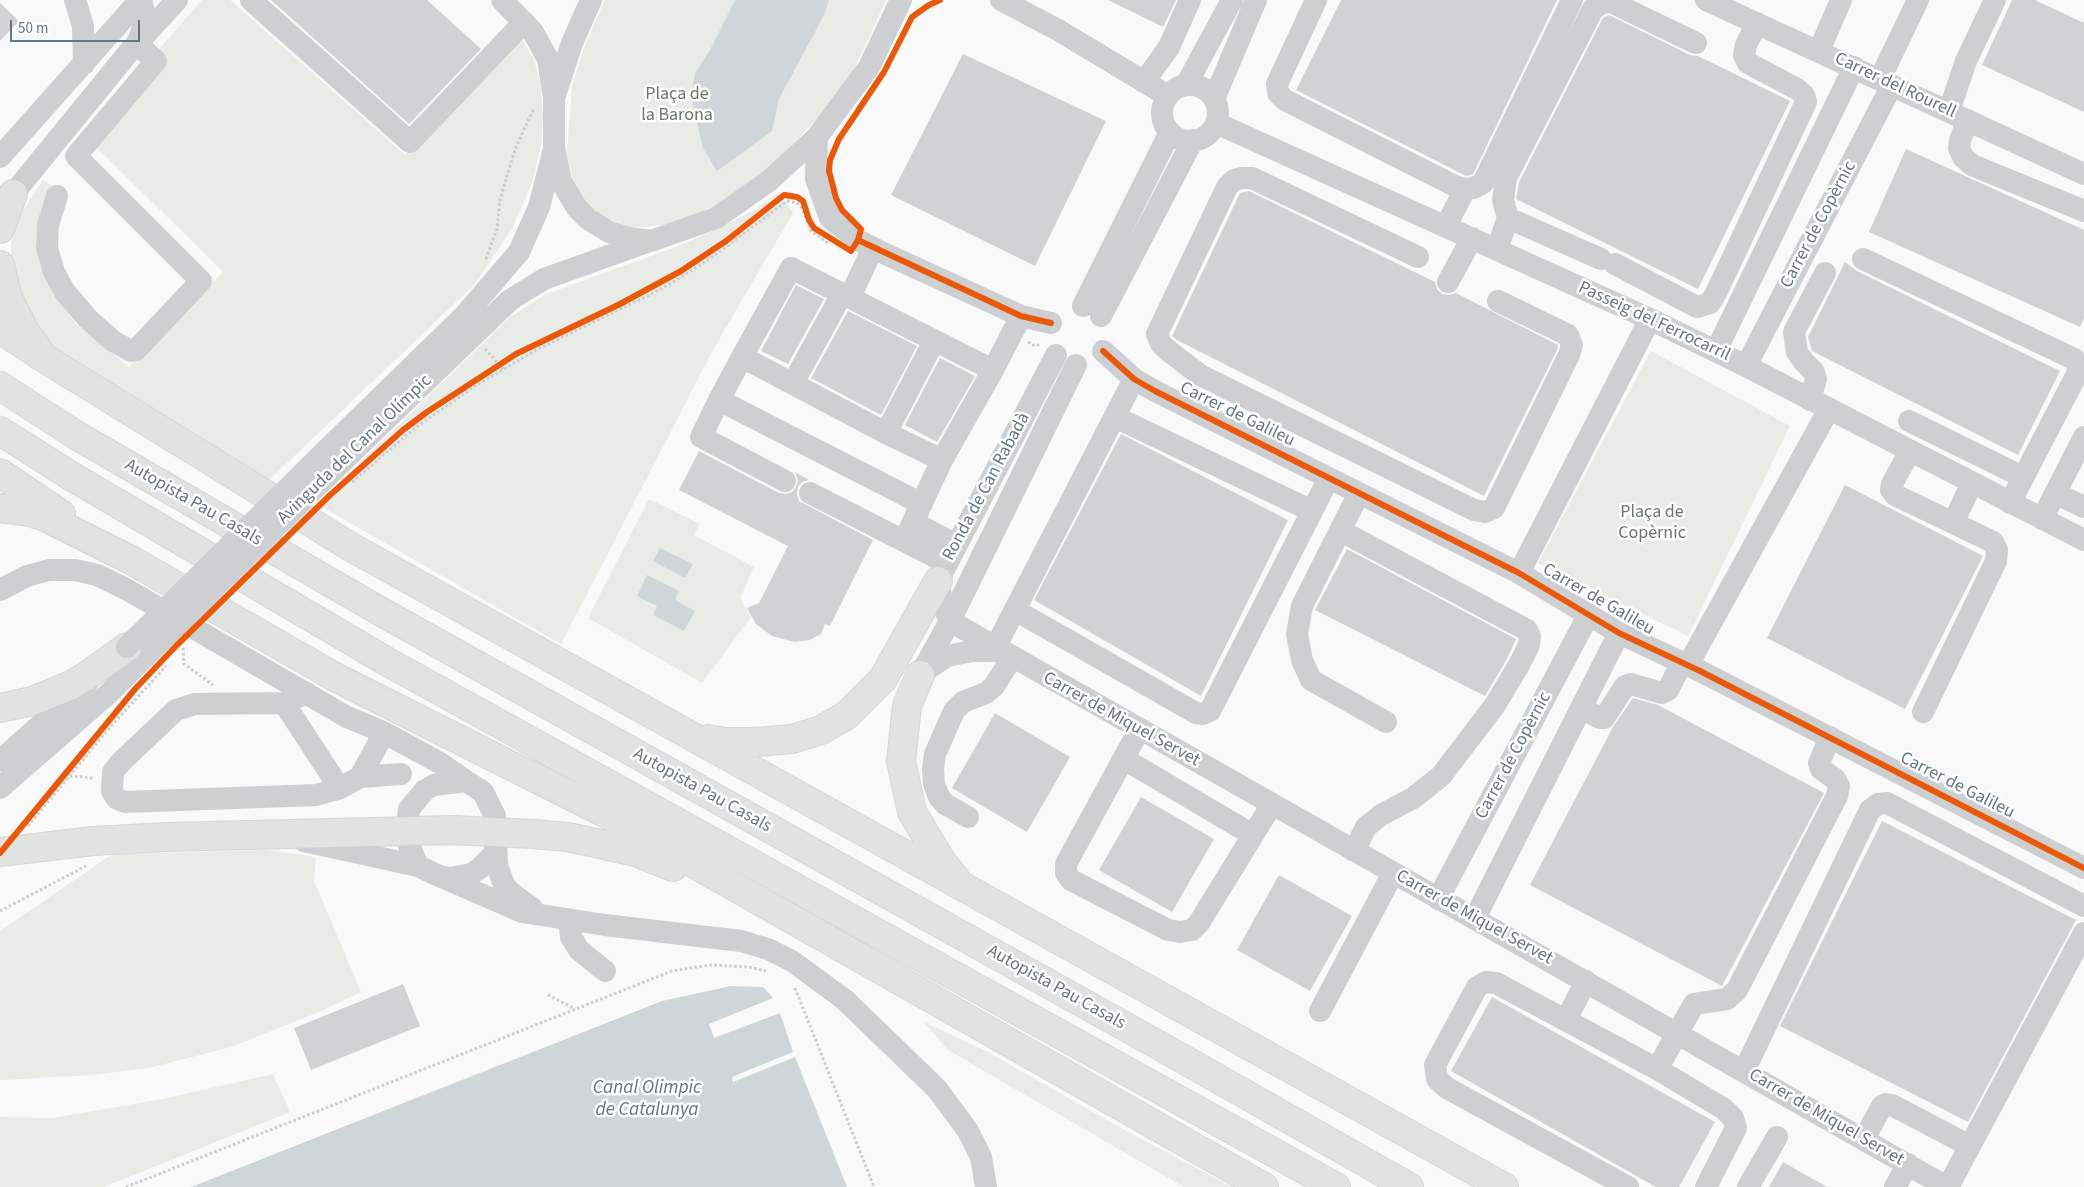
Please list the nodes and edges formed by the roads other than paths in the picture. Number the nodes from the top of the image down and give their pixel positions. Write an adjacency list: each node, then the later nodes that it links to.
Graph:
1 (75, 0): 24 (street)
2 (140, 0): 22 (street); 24 (street)
3 (177, 0): 22 (street)
4 (251, 0): 19 (street)
5 (502, 0): 19 (street)
6 (591, 0): 30 (street)
7 (1001, 0): 26 (street)
8 (1190, 0): 26 (street)
9 (1232, 0): 28 (street)
10 (1256, 0): 29 (street)
11 (1316, 0): 39 (street)
12 (1572, 0): 39 (street)
13 (1706, 0): 20 (street, Carrer del Rourell)
14 (1841, 0): 23 (street)
15 (1918, 0): 27 (street, Carrer de Copèrnic)
16 (1995, 0): 31 (street)
17 (902, 1): 34 (street)
18 (1622, 3): 21 (street); 43 (street)
19 (524, 22): 30 (street)
20 (1756, 23): 23 (street, Carrer del Rourell); 57 (street)
21 (1696, 43)
22 (137, 44): 40 (street); 41 (street)
23 (1818, 51): 25 (street, Carrer del Rourell)
24 (84, 64): 37 (street)
25 (1854, 67): 27 (street, Carrer del Rourell); 66 (street, Carrer de Copèrnic)
26 (1144, 82): 28 (street)
27 (1886, 82): 31 (street, Carrer del Rourell); 71 (street, Carrer de Copèrnic)
28 (1177, 91): 29 (street); 33 (street)
29 (1214, 99): 32 (street)
30 (545, 100): 36 (street)
31 (1959, 116): 38 (street, Carrer del Rourell); 42 (street)
32 (1216, 123): 35 (street); 44 (street, Passeig del Ferrocarril)
33 (1170, 132): 35 (street); 58 (street)
34 (817, 136): 47 (street); 48 (street)
35 (1193, 140): 58 (street)
36 (554, 148): 47 (street); 90 (street, Avinguda del Canal Olímpic)
37 (0, 157)
38 (2084, 174)
39 (1464, 189): 44 (street)
40 (13, 194): 45 (highway)
41 (57, 196)
42 (2084, 211)
43 (1508, 218): 49 (street); 57 (street)
44 (1446, 226): 46 (street, Passeig del Ferrocarril)
45 (0, 229)
46 (1472, 238): 49 (street, Passeig del Ferrocarril); 54 (street)
47 (651, 241): 90 (street, Avinguda del Canal Olímpic)
48 (865, 244): 55 (street); 59 (street)
49 (1496, 249): 60 (street, Passeig del Ferrocarril)
50 (1418, 257): 73 (street)
51 (1863, 259): 88 (street)
52 (0, 265): 69 (highway)
53 (1825, 273): 78 (street)
54 (1448, 282)
55 (846, 295): 64 (street); 68 (street); 75 (street)
56 (1498, 301): 73 (street)
57 (1697, 307): 63 (street)
58 (1092, 311): 61 (street); 65 (street)
59 (1021, 316): 61 (street); 72 (street)
60 (1650, 319): 63 (street, Passeig del Ferrocarril); 107 (street)
61 (1051, 323): 67 (street)
62 (0, 329): 69 (highway)
63 (1686, 336): 66 (street, Passeig del Ferrocarril)
64 (934, 341): 72 (street); 83 (street)
65 (1103, 351): 70 (street); 74 (street, Carrer de Galileu)
66 (1716, 351): 71 (street, Passeig del Ferrocarril)
67 (1056, 355): 70 (street); 106 (street, Ronda de Can Rabadà)
68 (742, 357): 75 (street); 77 (street)
69 (44, 358): 125 (highway)
70 (1076, 366): 111 (street, Ronda de Can Rabadà)
71 (1746, 366): 78 (street, Passeig del Ferrocarril)
72 (993, 370): 86 (street)
73 (1200, 375): 79 (street)
74 (1134, 380): 79 (street, Carrer de Galileu); 80 (street)
75 (793, 384): 83 (street)
76 (0, 386): 171 (highway, Autopista Pau Casals)
77 (720, 400): 91 (street); 101 (street)
78 (1820, 404): 85 (street, Passeig del Ferrocarril); 115 (street)
79 (1185, 406): 89 (street, Carrer de Galileu)
80 (1115, 417): 99 (street); 109 (street)
81 (1908, 421): 88 (street)
82 (0, 431): 170 (highway)
83 (886, 434): 86 (street)
84 (2084, 437): 95 (street)
85 (1910, 451): 92 (street, Passeig del Ferrocarril); 102 (street)
86 (942, 460): 101 (street)
87 (0, 473): 105 (highway)
88 (2023, 477): 96 (street)
89 (1329, 478): 94 (street, Carrer de Galileu); 99 (street)
90 (310, 479): 113 (street, Avinguda del Canal Olímpic, bridge); 133 (street, Avinguda del Canal Olímpic, bridge)
91 (785, 480)
92 (1972, 483): 96 (street, Passeig del Ferrocarril); 102 (street)
93 (810, 493): 101 (street)
94 (1359, 493): 103 (street); 107 (street, Carrer de Galileu)
95 (2055, 493): 97 (street); 100 (street)
96 (2010, 503): 100 (street, Passeig del Ferrocarril)
97 (2084, 507)
98 (0, 508): 105 (highway)
99 (1312, 511): 109 (street)
100 (2042, 518): 104 (street, Passeig del Ferrocarril)
101 (913, 522): 106 (street)
102 (1953, 523): 121 (street)
103 (1340, 531): 123 (street); 143 (street)
104 (2084, 540)
105 (131, 560): 152 (highway)
106 (947, 563): 111 (street, Ronda de Can Rabadà); 125 (highway)
107 (1519, 573): 110 (street, Carrer de Galileu)
108 (0, 590): 117 (street)
109 (1014, 610): 114 (street)
110 (1589, 614): 112 (street, Carrer de Galileu); 150 (street, Carrer de Copèrnic)
111 (950, 621): 114 (street, Carrer de Miquel Servet); 116 (street, Ronda de Can Rabadà)
112 (1619, 633): 115 (street, Carrer de Galileu); 120 (street, Carrer de Copèrnic)
113 (128, 647): 119 (highway); 129 (street, Avinguda del Canal Olímpic)
114 (1002, 652): 116 (street, Carrer de Miquel Servet); 124 (street, Carrer de Miquel Servet); 137 (street)
115 (1685, 664): 120 (street); 126 (street, Carrer de Galileu)
116 (920, 675): 149 (highway)
117 (306, 693): 118 (street); 122 (street)
118 (284, 703): 134 (street); 134 (street)
119 (0, 708)
120 (1581, 708): 154 (street, Carrer de Copèrnic)
121 (1923, 712)
122 (347, 717): 127 (street); 132 (street)
123 (1386, 722)
124 (1139, 730): 128 (street); 135 (street, Carrer de Miquel Servet)
125 (692, 735): 149 (highway)
126 (1830, 737): 136 (street, Carrer de Galileu); 161 (street)
127 (379, 742): 130 (street); 131 (street)
128 (1124, 758): 140 (street); 140 (street)
129 (0, 761)
130 (401, 774): 131 (street); 138 (street)
131 (360, 777): 134 (street)
132 (466, 781): 138 (street); 142 (street)
133 (0, 788)
134 (338, 789)
135 (1272, 804): 140 (street); 143 (street, Carrer de Miquel Servet)
136 (1970, 809): 141 (street); 146 (street, Carrer de Galileu)
137 (968, 817)
138 (408, 820): 139 (highway); 142 (highway); 145 (street)
139 (263, 834): 144 (highway); 145 (street)
140 (1253, 835)
141 (1955, 838): 151 (street); 163 (street)
142 (496, 840): 148 (street); 152 (highway); 153 (street)
143 (1354, 851): 147 (street, Carrer de Miquel Servet)
144 (0, 852)
145 (418, 866): 148 (street)
146 (2084, 868)
147 (1393, 873): 150 (street, Carrer de Miquel Servet); 159 (street)
148 (439, 876): 153 (street)
149 (961, 885): 172 (highway)
150 (1438, 899): 154 (street, Carrer de Miquel Servet)
151 (2084, 906)
152 (779, 913): 169 (highway)
153 (543, 915): 155 (street)
154 (1475, 918): 158 (street, Carrer de Miquel Servet)
155 (569, 920): 157 (street); 168 (street)
156 (2084, 933): 166 (street)
157 (607, 979)
158 (1586, 981): 160 (street); 161 (street, Carrer de Miquel Servet)
159 (1320, 1011)
160 (1566, 1020): 162 (street); 173 (street)
161 (1676, 1032): 162 (street); 163 (street, Carrer de Miquel Servet)
162 (1657, 1069): 174 (street)
163 (1744, 1071): 165 (street, Carrer de Miquel Servet)
164 (1777, 1137): 175 (street)
165 (1864, 1140): 166 (street); 167 (street, Carrer de Miquel Servet)
166 (1970, 1146): 177 (street)
167 (1908, 1164): 176 (street); 177 (street, Carrer de Miquel Servet)
168 (986, 1187)
169 (1264, 1187)
170 (1336, 1187)
171 (1409, 1187)
172 (1504, 1187)
173 (1628, 1187)
174 (1706, 1187)
175 (1748, 1187)
176 (1894, 1187)
177 (1948, 1187)

